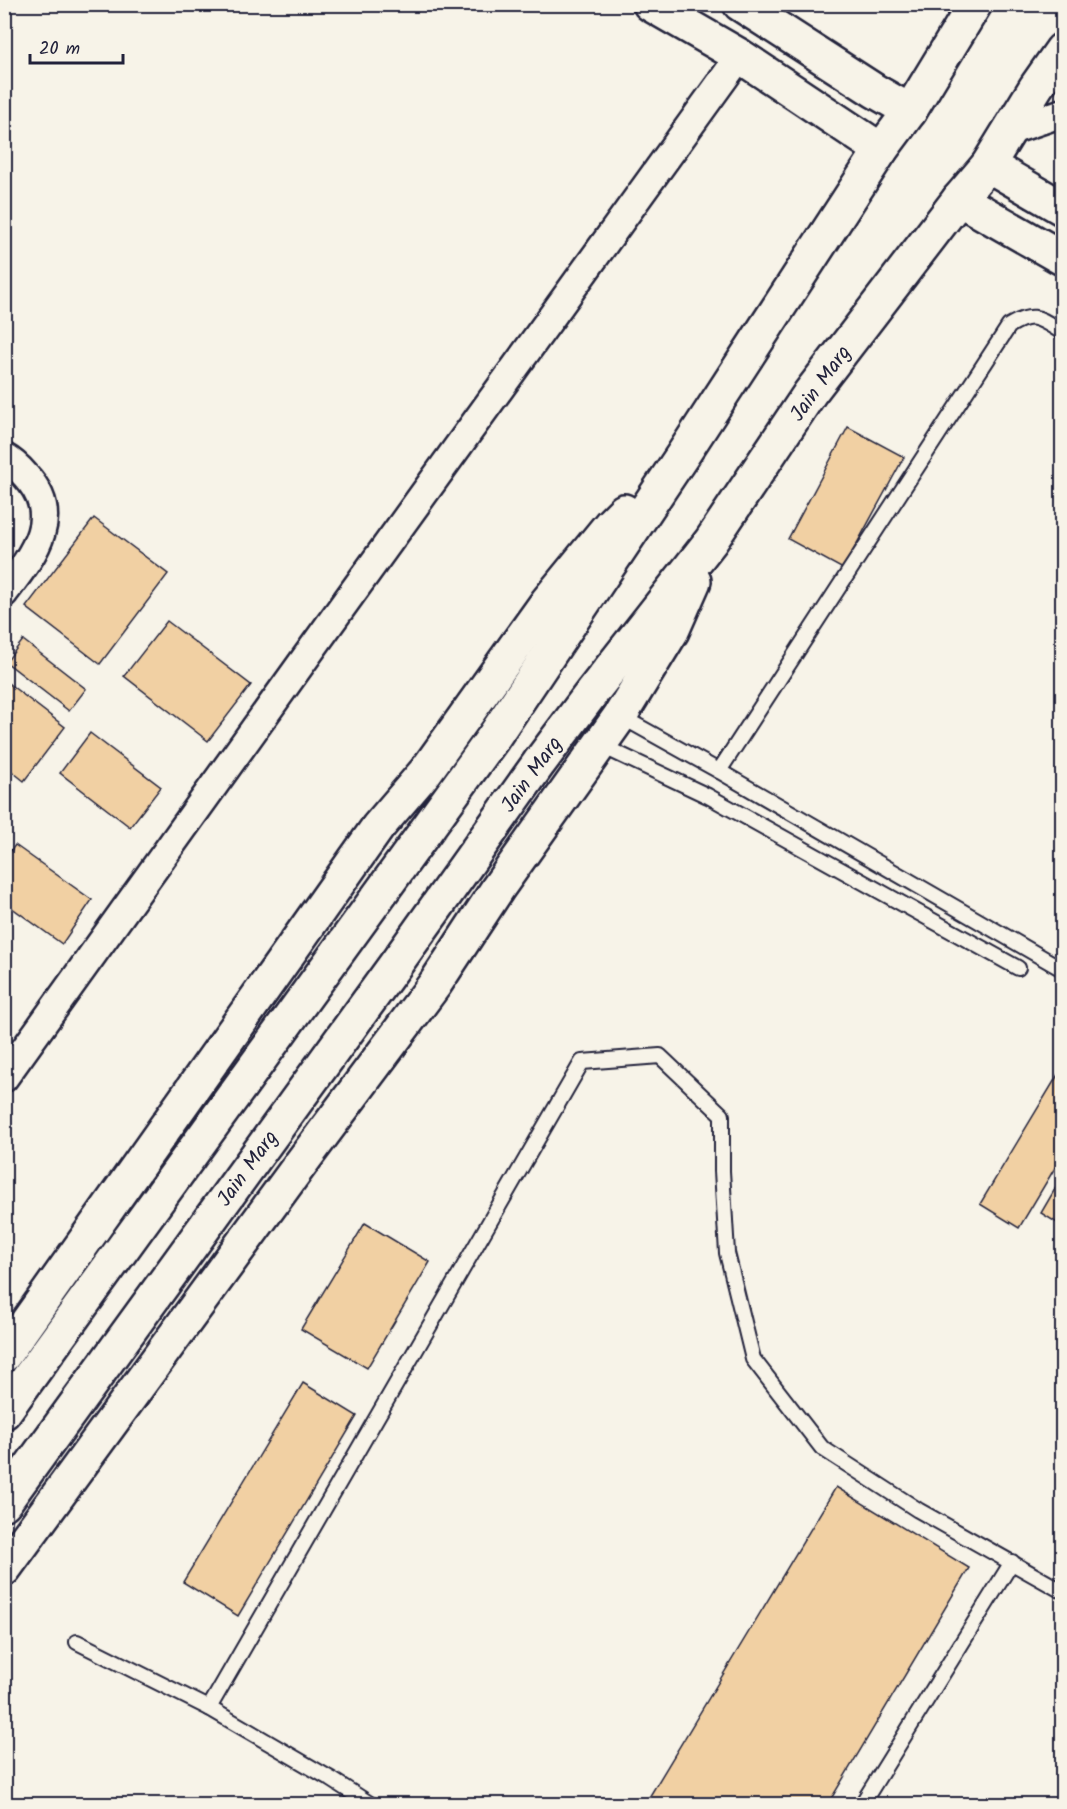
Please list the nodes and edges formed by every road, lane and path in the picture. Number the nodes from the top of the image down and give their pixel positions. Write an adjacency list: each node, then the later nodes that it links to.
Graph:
1 (650, 4): 5 (street)
2 (740, 4): 6 (street)
3 (975, 4): 6 (street)
4 (1062, 50): 8 (street, Jain Marg)
5 (740, 56): 9 (street); 24 (street)
6 (910, 111): 9 (street)
7 (1062, 113): 8 (street)
8 (1009, 131): 10 (street, Jain Marg)
9 (881, 150): 15 (street)
10 (988, 165): 11 (street, Jain Marg); 12 (street)
11 (959, 199): 13 (street); 17 (street, Jain Marg)
12 (1062, 208)
13 (1062, 258)
14 (1062, 332): 21 (lane)
15 (682, 456): 25 (street); 26 (street)
16 (4, 457): 18 (street)
17 (711, 541): 19 (street); 27 (street, Jain Marg)
18 (4, 593)
19 (620, 716): 20 (street); 21 (lane)
20 (600, 745): 22 (lane); 29 (street)
21 (719, 771): 23 (lane)
22 (1018, 968)
23 (1062, 969)
24 (4, 1078)
25 (4, 1356)
26 (4, 1412)
27 (4, 1503)
28 (1012, 1562): 30 (lane); 32 (lane); 34 (lane)
29 (4, 1569)
30 (1062, 1591)
31 (77, 1642): 32 (lane)
32 (209, 1708): 33 (lane)
33 (370, 1804)
34 (862, 1804)

